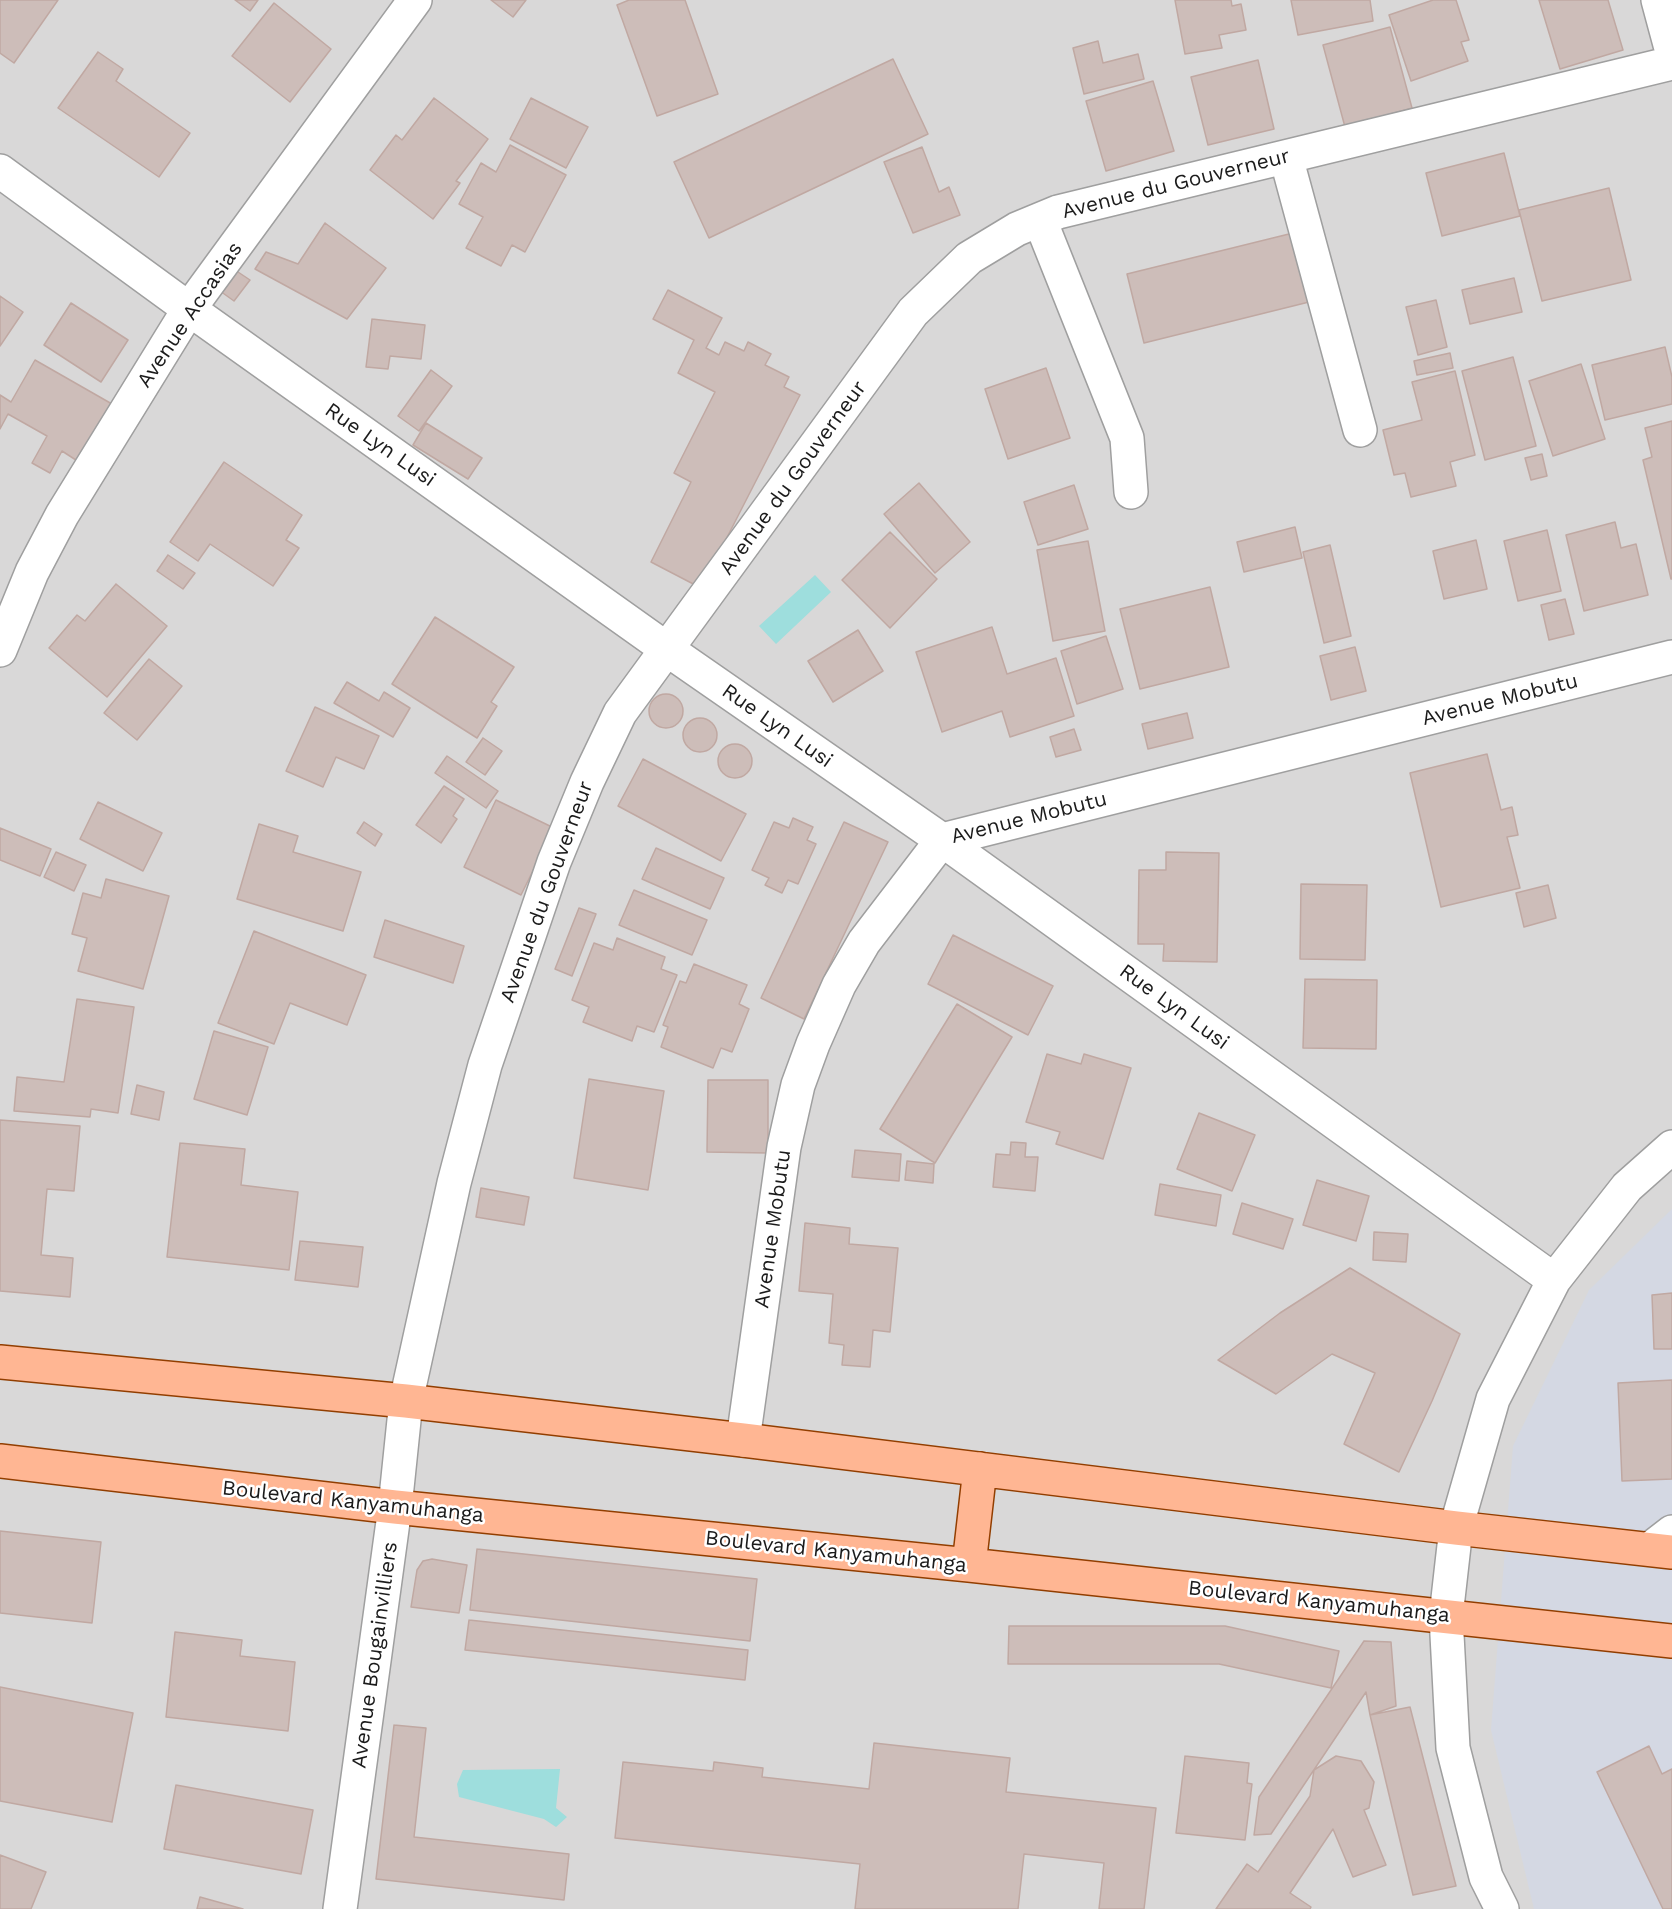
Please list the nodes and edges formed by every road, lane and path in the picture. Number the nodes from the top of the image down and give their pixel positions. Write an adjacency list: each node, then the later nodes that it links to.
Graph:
1 (415, 0): 8 (street, Avenue Accasias)
2 (1658, 0): 3 (street)
3 (1672, 52)
4 (1672, 63): 5 (street, Avenue du Gouverneur)
5 (1286, 157): 7 (street, Avenue du Gouverneur); 9 (street)
6 (0, 171): 8 (street, Rue Lyn Lusi)
7 (1040, 220): 10 (street); 12 (street, Avenue du Gouverneur)
8 (189, 309): 11 (street, Avenue Accasias); 12 (street, Rue Lyn Lusi)
9 (1360, 430)
10 (1131, 492)
11 (0, 650)
12 (668, 650): 14 (street, Rue Lyn Lusi); 18 (street, Avenue du Gouverneur)
13 (1672, 657): 14 (street, Avenue Mobutu)
14 (942, 840): 16 (street, Rue Lyn Lusi); 19 (street, Avenue Mobutu)
15 (1672, 1147): 16 (street)
16 (1554, 1280): 23 (street)
17 (0, 1362): 18 (main road)
18 (406, 1401): 19 (main road); 22 (street, Avenue Bougainvilliers)
19 (743, 1440): 21 (main road)
20 (0, 1461): 22 (main road, Boulevard Kanyamuhanga)
21 (980, 1469): 23 (main road); 25 (main road)
22 (395, 1507): 25 (main road, Boulevard Kanyamuhanga); 28 (street, Avenue Bougainvilliers)
23 (1456, 1528): 24 (main road); 26 (street)
24 (1665, 1544)
25 (969, 1565): 26 (main road, Boulevard Kanyamuhanga)
26 (1446, 1616): 27 (main road, Boulevard Kanyamuhanga); 29 (street)
27 (1672, 1641)
28 (340, 1909)
29 (1502, 1909)

